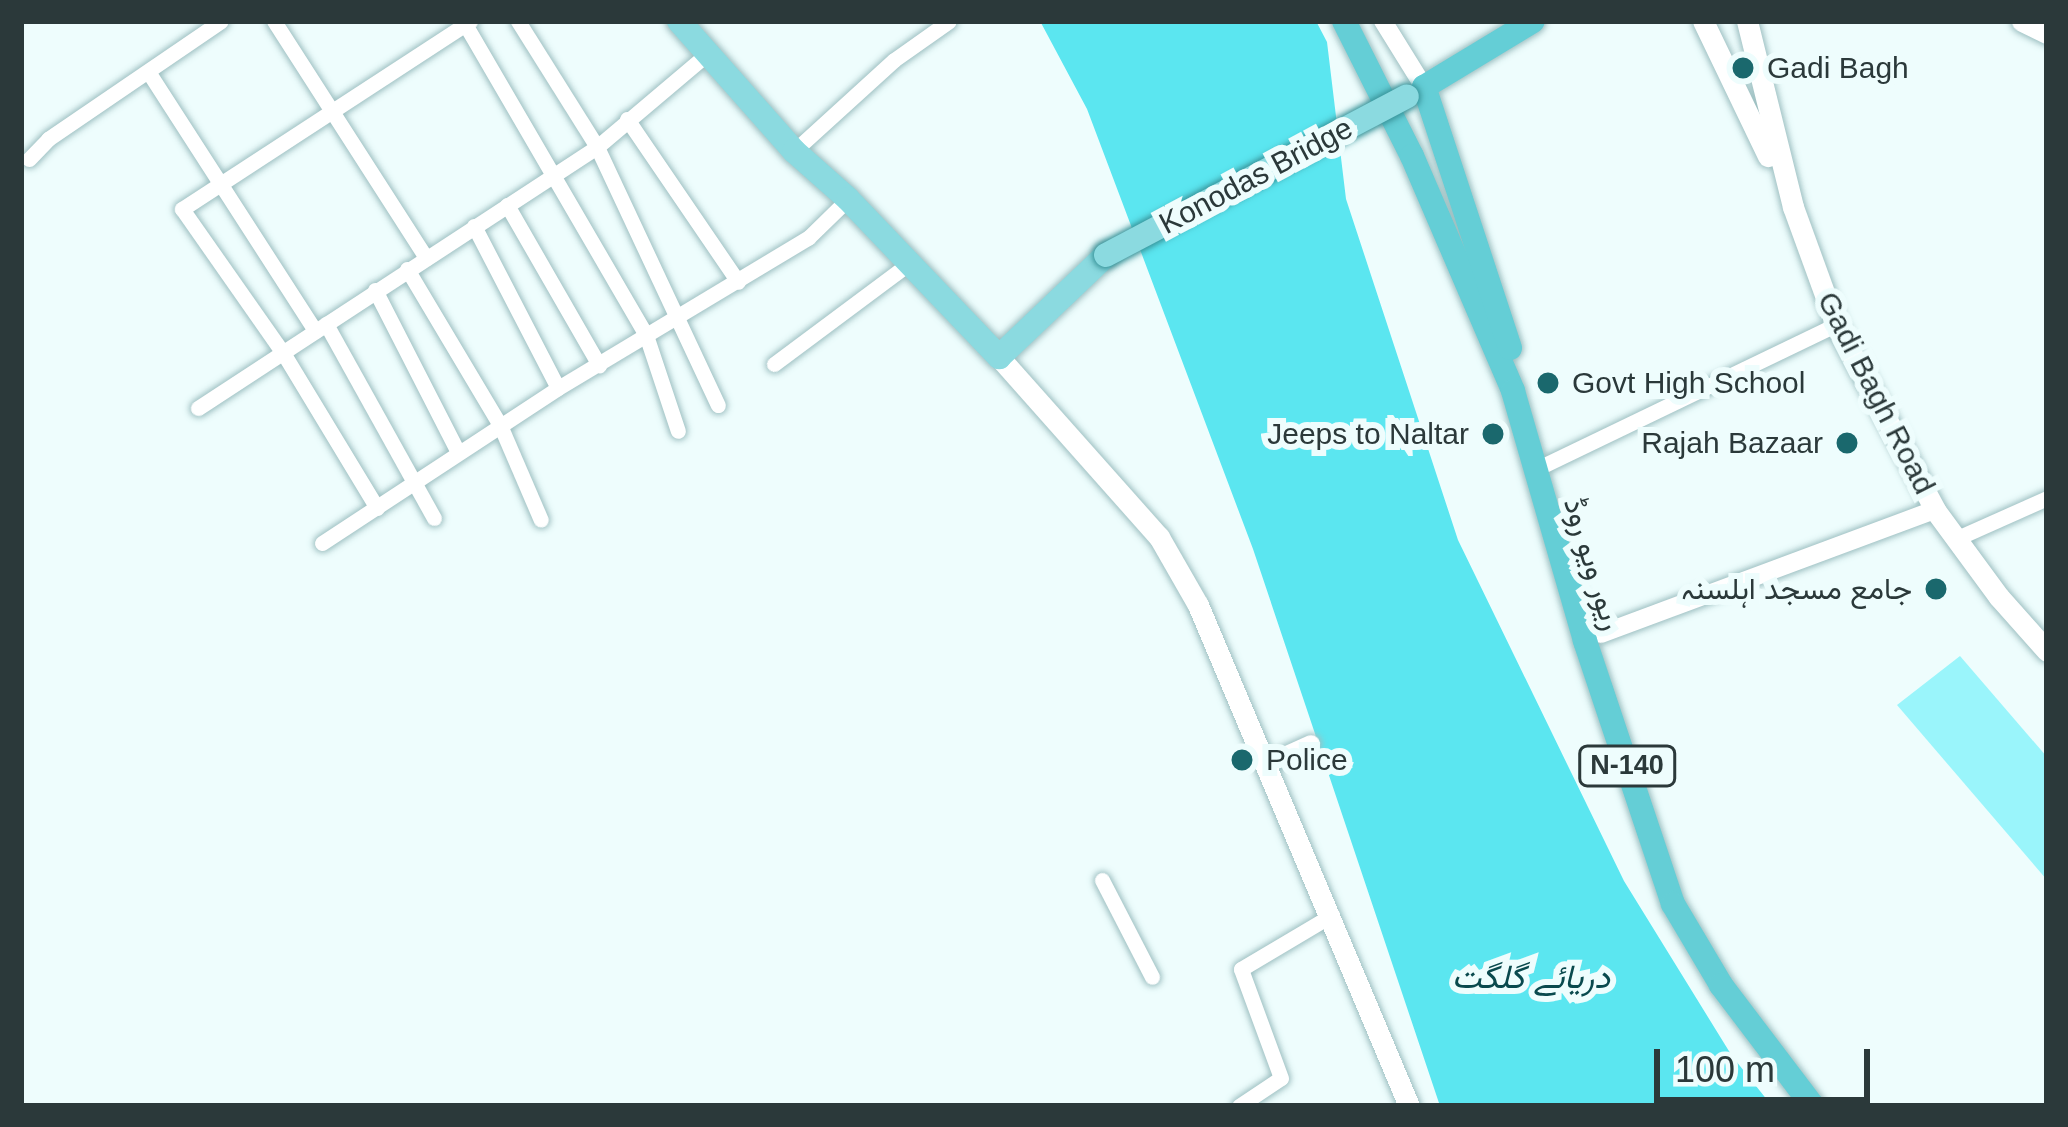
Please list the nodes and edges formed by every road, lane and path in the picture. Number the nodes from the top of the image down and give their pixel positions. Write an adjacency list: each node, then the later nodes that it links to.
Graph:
1 (221, 21): 15 (street)
2 (274, 21): 18 (street)
3 (518, 21): 20 (street)
4 (679, 21): 14 (main road)
5 (949, 21): 21 (street)
6 (1344, 21): 42 (highway, ریور ویو روڈ)
7 (1383, 21): 17 (street)
8 (1533, 21): 17 (highway)
9 (1703, 21): 16 (main road, Gadi Bagh Road)
10 (1747, 21): 16 (main road, Gadi Bagh Road)
11 (2022, 21): 13 (main road)
12 (467, 22): 18 (street); 23 (street)
13 (2047, 33)
14 (707, 54): 19 (street); 21 (main road)
15 (148, 73): 22 (street); 24 (street)
16 (1748, 88): 34 (main road, Gadi Bagh Road)
17 (1415, 91): 38 (main road, Konodas Bridge, bridge); 42 (highway, N-140)
18 (333, 112): 24 (street); 28 (street)
19 (627, 119): 20 (street); 31 (street)
20 (598, 147): 23 (street); 33 (street)
21 (794, 151): 25 (main road)
22 (29, 159)
23 (553, 174): 26 (street); 36 (street)
24 (223, 187): 35 (street); 37 (street)
25 (848, 199): 29 (main road); 31 (street)
26 (507, 205): 27 (street); 40 (street)
27 (474, 226): 28 (street); 41 (street)
28 (426, 258): 30 (street)
29 (908, 263): 38 (main road); 39 (street)
30 (407, 269): 32 (street); 45 (street)
31 (737, 282): 33 (street)
32 (375, 290): 35 (street); 47 (street)
33 (679, 316): 36 (street); 43 (street)
34 (1836, 325): 48 (street); 52 (main road, Gadi Bagh Road)
35 (320, 327): 37 (street); 49 (street)
36 (646, 335): 40 (street); 46 (street)
37 (284, 352): 44 (street); 51 (street)
38 (999, 357): 60 (main road)
39 (774, 364)
40 (599, 365): 41 (street)
41 (558, 388): 45 (street)
42 (1513, 391): 48 (highway, ریور ویو روڈ / N-140)
43 (718, 405)
44 (198, 408)
45 (500, 425): 47 (street); 54 (street)
46 (678, 431)
47 (458, 452): 49 (street)
48 (1532, 471): 66 (highway, ریور ویو روڈ / N-140)
49 (417, 481): 51 (street); 53 (street)
50 (2047, 499): 55 (street)
51 (377, 508): 56 (street)
52 (1935, 510): 55 (main road); 57 (street)
53 (434, 518)
54 (541, 520)
55 (1955, 539): 58 (main road)
56 (322, 543)
57 (1601, 634)
58 (2047, 651)
59 (1312, 744): 60 (street)
60 (1269, 763): 62 (main road)
61 (1102, 880): 63 (street)
62 (1332, 915): 64 (street); 65 (main road)
63 (1152, 976)
64 (1239, 1106)
65 (1409, 1106)
66 (1813, 1106)

